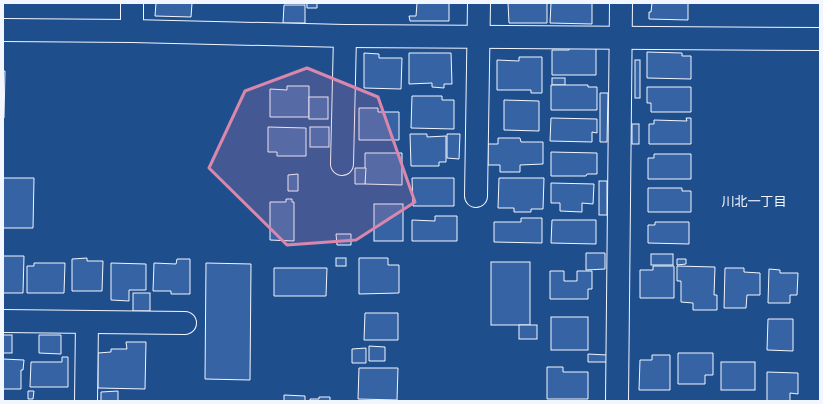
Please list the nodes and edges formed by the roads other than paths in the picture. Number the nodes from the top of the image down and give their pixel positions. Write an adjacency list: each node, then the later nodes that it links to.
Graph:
1 (132, 3): 5 (street)
2 (479, 3): 7 (street)
3 (621, 3): 8 (street)
4 (3, 30): 5 (street)
5 (132, 31): 6 (street)
6 (345, 36): 7 (street); 10 (street)
7 (479, 36): 8 (street); 11 (street)
8 (621, 37): 9 (street); 16 (street)
9 (820, 39)
10 (342, 164)
11 (476, 196)
12 (3, 321): 13 (street)
13 (87, 322): 14 (street); 15 (street)
14 (185, 323)
15 (86, 401)
16 (617, 401)

